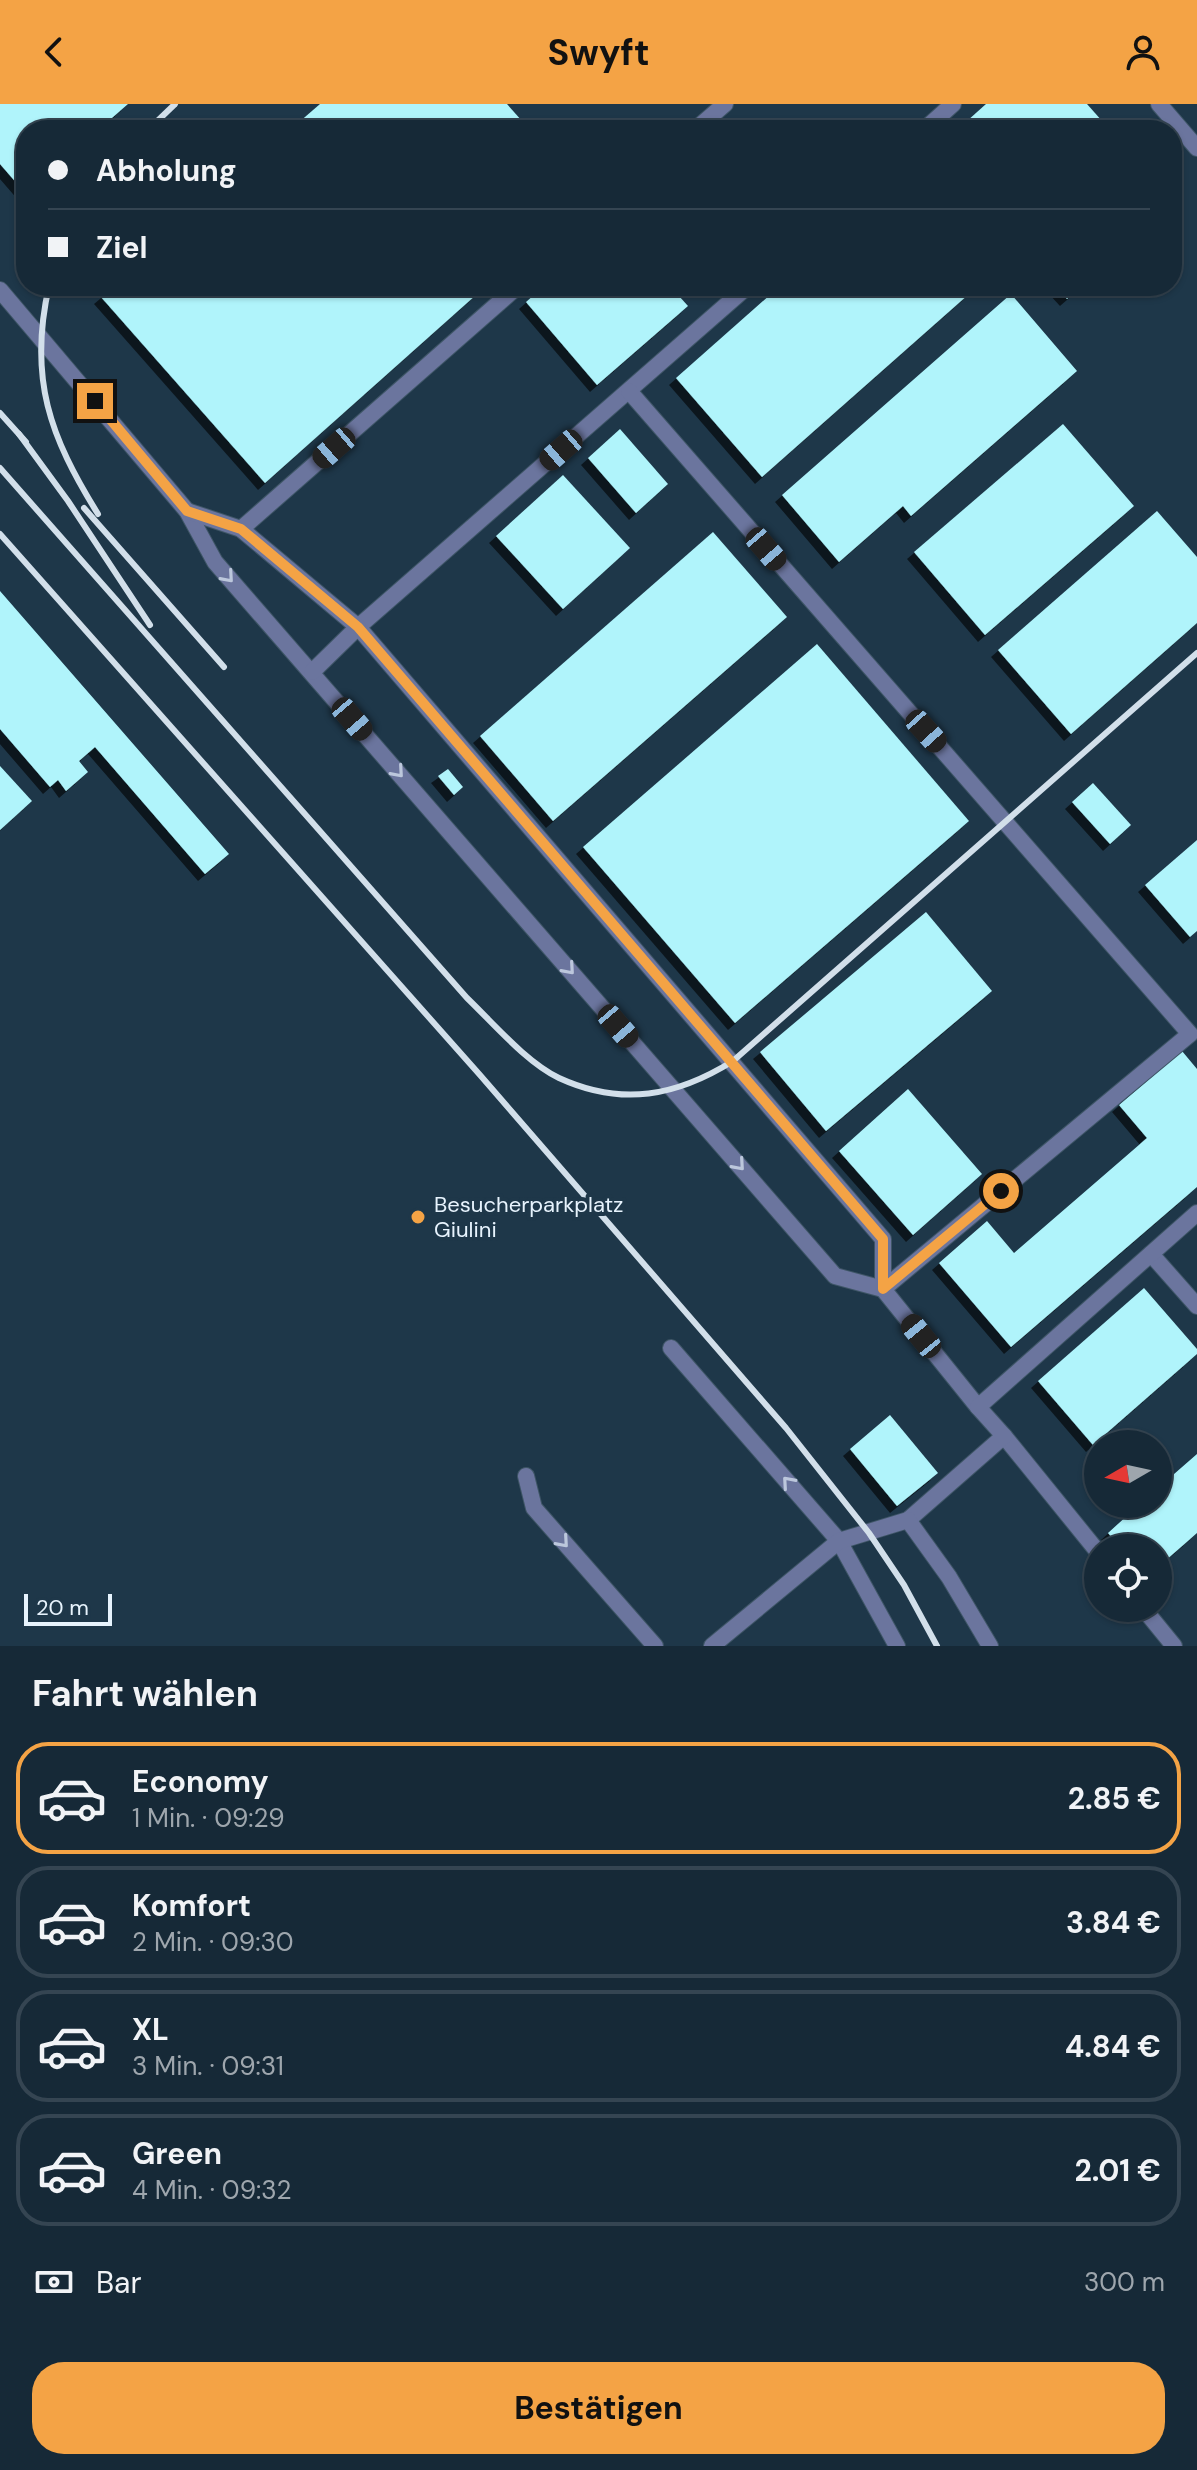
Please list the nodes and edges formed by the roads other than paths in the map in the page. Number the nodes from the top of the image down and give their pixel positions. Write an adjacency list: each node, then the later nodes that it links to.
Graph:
1 (725, 104): 4 (street)
2 (953, 104): 5 (street)
3 (1159, 104): 6 (street)
4 (707, 120)
5 (935, 120)
6 (1173, 120)
7 (1182, 131): 8 (street)
8 (1197, 148)
9 (0, 290): 13 (street)
10 (507, 296): 14 (street)
11 (737, 296): 12 (street)
12 (629, 391): 15 (street); 17 (street)
13 (187, 511): 14 (street); 16 (street, one-way to 16)
14 (241, 529): 15 (street)
15 (358, 627): 16 (street); 20 (street)
16 (312, 672): 20 (street, one-way to 20)
17 (1195, 1035): 20 (street)
18 (1197, 1213): 19 (street)
19 (1151, 1254): 21 (street); 23 (street)
20 (883, 1289): 23 (street)
21 (1197, 1306)
22 (671, 1348): 28 (street, one-way to 22)
23 (978, 1407): 24 (street)
24 (1004, 1436): 26 (street); 27 (street)
25 (526, 1476): 30 (street, one-way to 30)
26 (908, 1520): 28 (street); 33 (street)
27 (1084, 1535)
28 (839, 1541): 31 (street); 32 (street)
29 (1154, 1622): 34 (street)
30 (655, 1646)
31 (712, 1646)
32 (897, 1646)
33 (990, 1646)
34 (1174, 1646)

